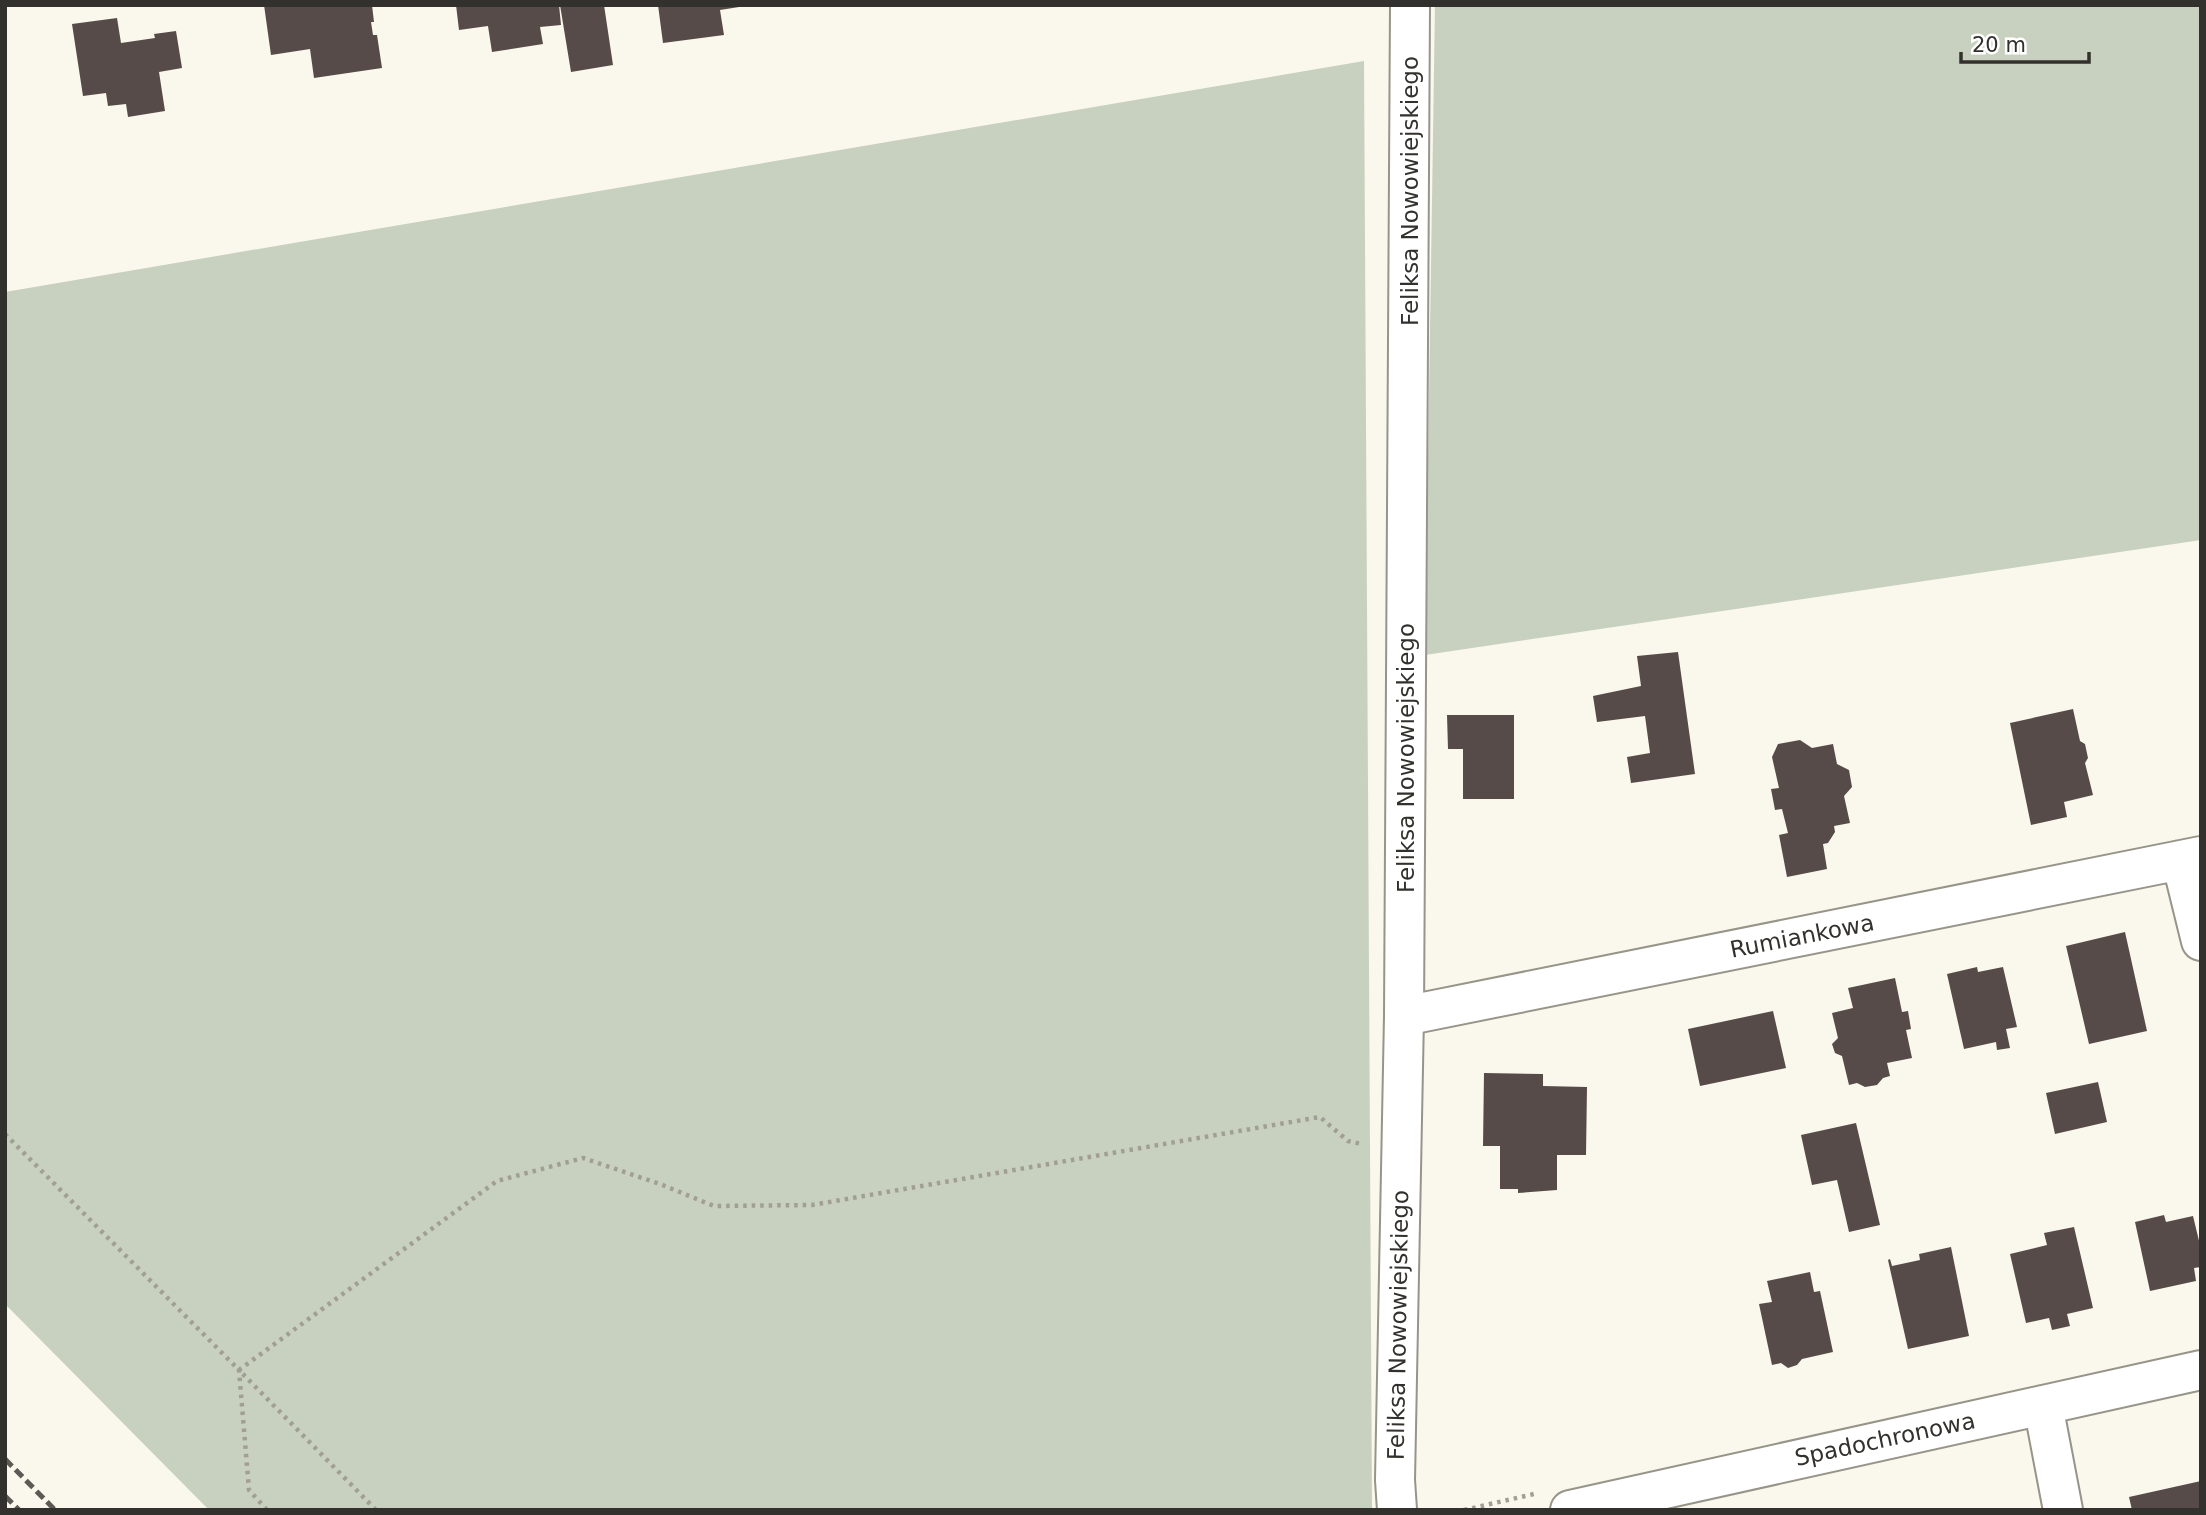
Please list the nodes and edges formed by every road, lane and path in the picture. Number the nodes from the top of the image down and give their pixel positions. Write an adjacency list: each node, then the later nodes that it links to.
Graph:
1 (1410, 5): 4 (street, Feliksa Nowowiejskiego)
2 (2191, 858): 3 (street); 4 (street, Rumiankowa)
3 (2201, 941)
4 (1404, 1016): 6 (street, Feliksa Nowowiejskiego)
5 (5, 1134): 7 (path)
6 (1402, 1151): 7 (path); 12 (street, Feliksa Nowowiejskiego)
7 (239, 1370): 10 (path); 11 (path)
8 (2201, 1370): 9 (street, Spadochronowa)
9 (2043, 1405): 13 (street, Spadochronowa); 14 (street)
10 (267, 1510)
11 (376, 1510)
12 (1397, 1510)
13 (1570, 1510)
14 (2063, 1510)

